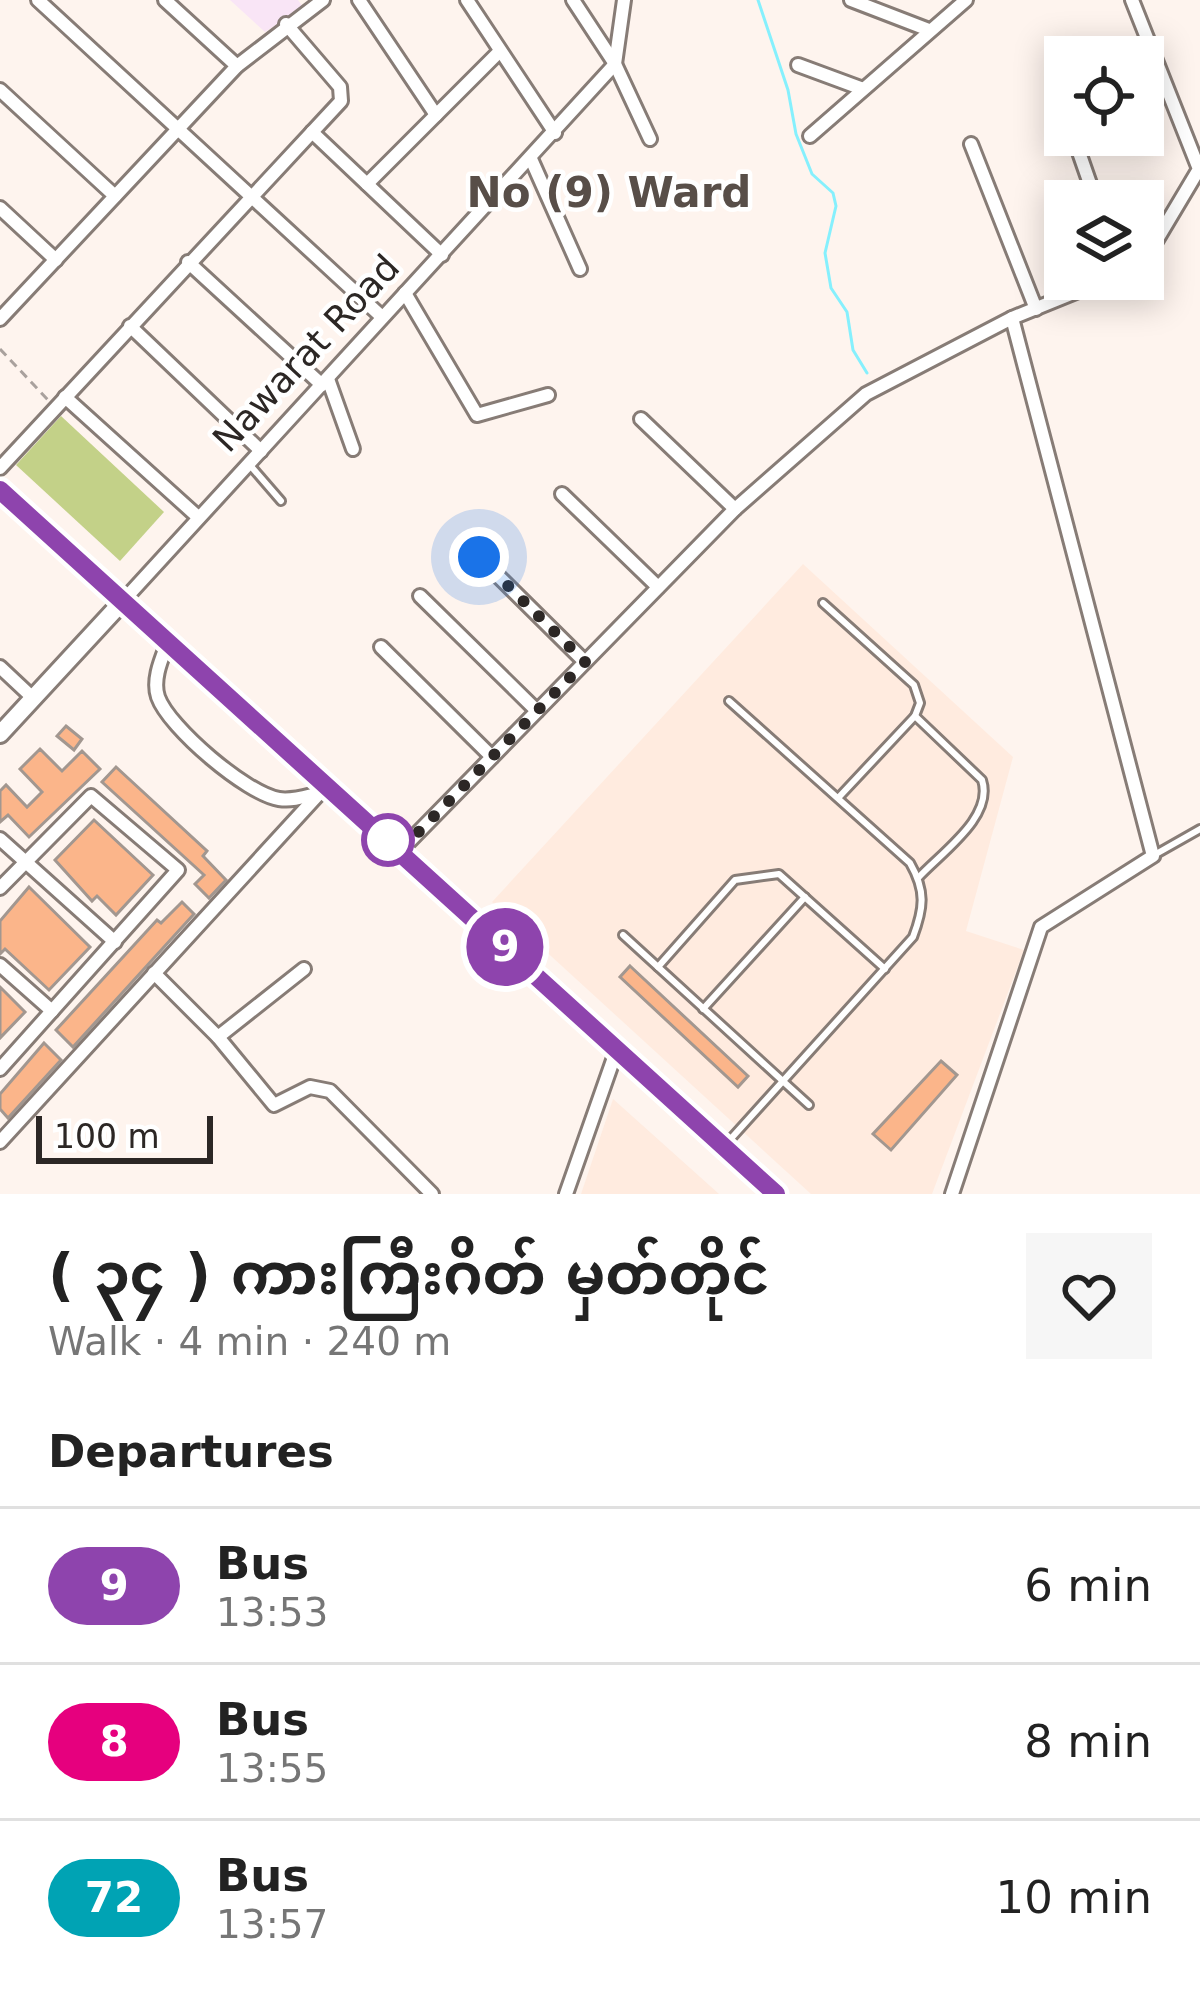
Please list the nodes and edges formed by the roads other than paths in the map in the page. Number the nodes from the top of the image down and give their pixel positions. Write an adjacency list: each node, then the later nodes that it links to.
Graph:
1 (38, 0): 20 (street)
2 (165, 0): 16 (street)
3 (323, 0): 11 (street)
4 (359, 0): 19 (street)
5 (466, 0): 13 (street)
6 (573, 0): 14 (street)
7 (624, 0): 14 (street)
8 (851, 0): 12 (street)
9 (966, 0): 12 (street)
10 (1132, 0): 31 (street)
11 (286, 24): 16 (street); 21 (street)
12 (929, 30): 17 (street)
13 (500, 51): 19 (street); 22 (street)
14 (615, 64): 22 (street, Nawarat Road); 24 (street)
15 (798, 64): 17 (street)
16 (237, 66): 20 (street)
17 (863, 88): 23 (street)
18 (0, 90): 28 (street)
19 (436, 115): 27 (street)
20 (178, 128): 28 (street); 29 (street)
21 (312, 132): 27 (street); 29 (street)
22 (555, 133): 26 (street, Nawarat Road)
23 (810, 136)
24 (650, 140)
25 (970, 144): 38 (street)
26 (532, 158): 32 (street, Nawarat Road); 35 (street)
27 (367, 184): 32 (street)
28 (115, 196): 33 (street)
29 (251, 196): 34 (street); 39 (street)
30 (0, 208): 33 (street)
31 (1164, 227)
32 (442, 255): 36 (street, Nawarat Road)
33 (56, 260): 40 (street)
34 (188, 262): 42 (street); 43 (street)
35 (580, 269)
36 (405, 293): 39 (street, Nawarat Road); 44 (street)
37 (1058, 300): 38 (street)
38 (1036, 309): 41 (street)
39 (382, 317): 43 (street, Nawarat Road)
40 (0, 319)
41 (1012, 319): 54 (street); 76 (street)
42 (130, 326): 45 (street); 48 (street)
43 (325, 382): 47 (street); 48 (street, Nawarat Road)
44 (548, 395)
45 (60, 402): 50 (street); 55 (street)
46 (641, 419): 54 (street)
47 (353, 449)
48 (261, 451): 49 (street, Nawarat Road)
49 (249, 464): 53 (lane); 55 (street, Nawarat Road)
50 (0, 469)
51 (0, 490): 59 (main road)
52 (562, 494): 57 (street)
53 (281, 501)
54 (735, 509): 57 (street)
55 (198, 517): 59 (street, Nawarat Road)
56 (479, 557): 63 (street)
57 (658, 587): 63 (street)
58 (420, 596): 67 (street)
59 (123, 601): 61 (main road); 65 (main road, Nawarat Road)
60 (824, 603): 68 (lane)
61 (168, 642): 71 (main road); 71 (street)
62 (381, 647): 70 (street)
63 (585, 662): 67 (street)
64 (0, 667): 65 (street)
65 (33, 698): 69 (main road, Nawarat Road)
66 (729, 700): 72 (lane)
67 (537, 711): 70 (street)
68 (915, 716): 72 (lane); 78 (lane)
69 (0, 734)
70 (492, 757): 75 (street)
71 (323, 789): 75 (main road); 87 (street)
72 (838, 799): 78 (lane)
73 (1200, 830): 76 (lane)
74 (0, 839): 77 (street)
75 (400, 851): 91 (main road)
76 (1153, 856): 100 (street)
77 (24, 861): 79 (street); 82 (street); 82 (street)
78 (919, 878): 86 (lane)
79 (0, 888)
80 (805, 897): 84 (lane); 86 (lane); 88 (lane)
81 (623, 935): 84 (lane)
82 (115, 941): 89 (street)
83 (0, 965): 89 (street)
84 (658, 967): 88 (lane)
85 (304, 969): 90 (street)
86 (885, 969): 93 (lane)
87 (154, 974): 90 (street); 95 (street)
88 (703, 1009): 93 (lane)
89 (52, 1011): 92 (street)
90 (218, 1037): 97 (street)
91 (617, 1049): 96 (main road); 98 (street)
92 (0, 1070)
93 (782, 1082): 94 (lane); 96 (lane)
94 (809, 1105)
95 (0, 1142)
96 (724, 1146): 99 (main road)
97 (432, 1194)
98 (566, 1194)
99 (776, 1194)
100 (952, 1194)

